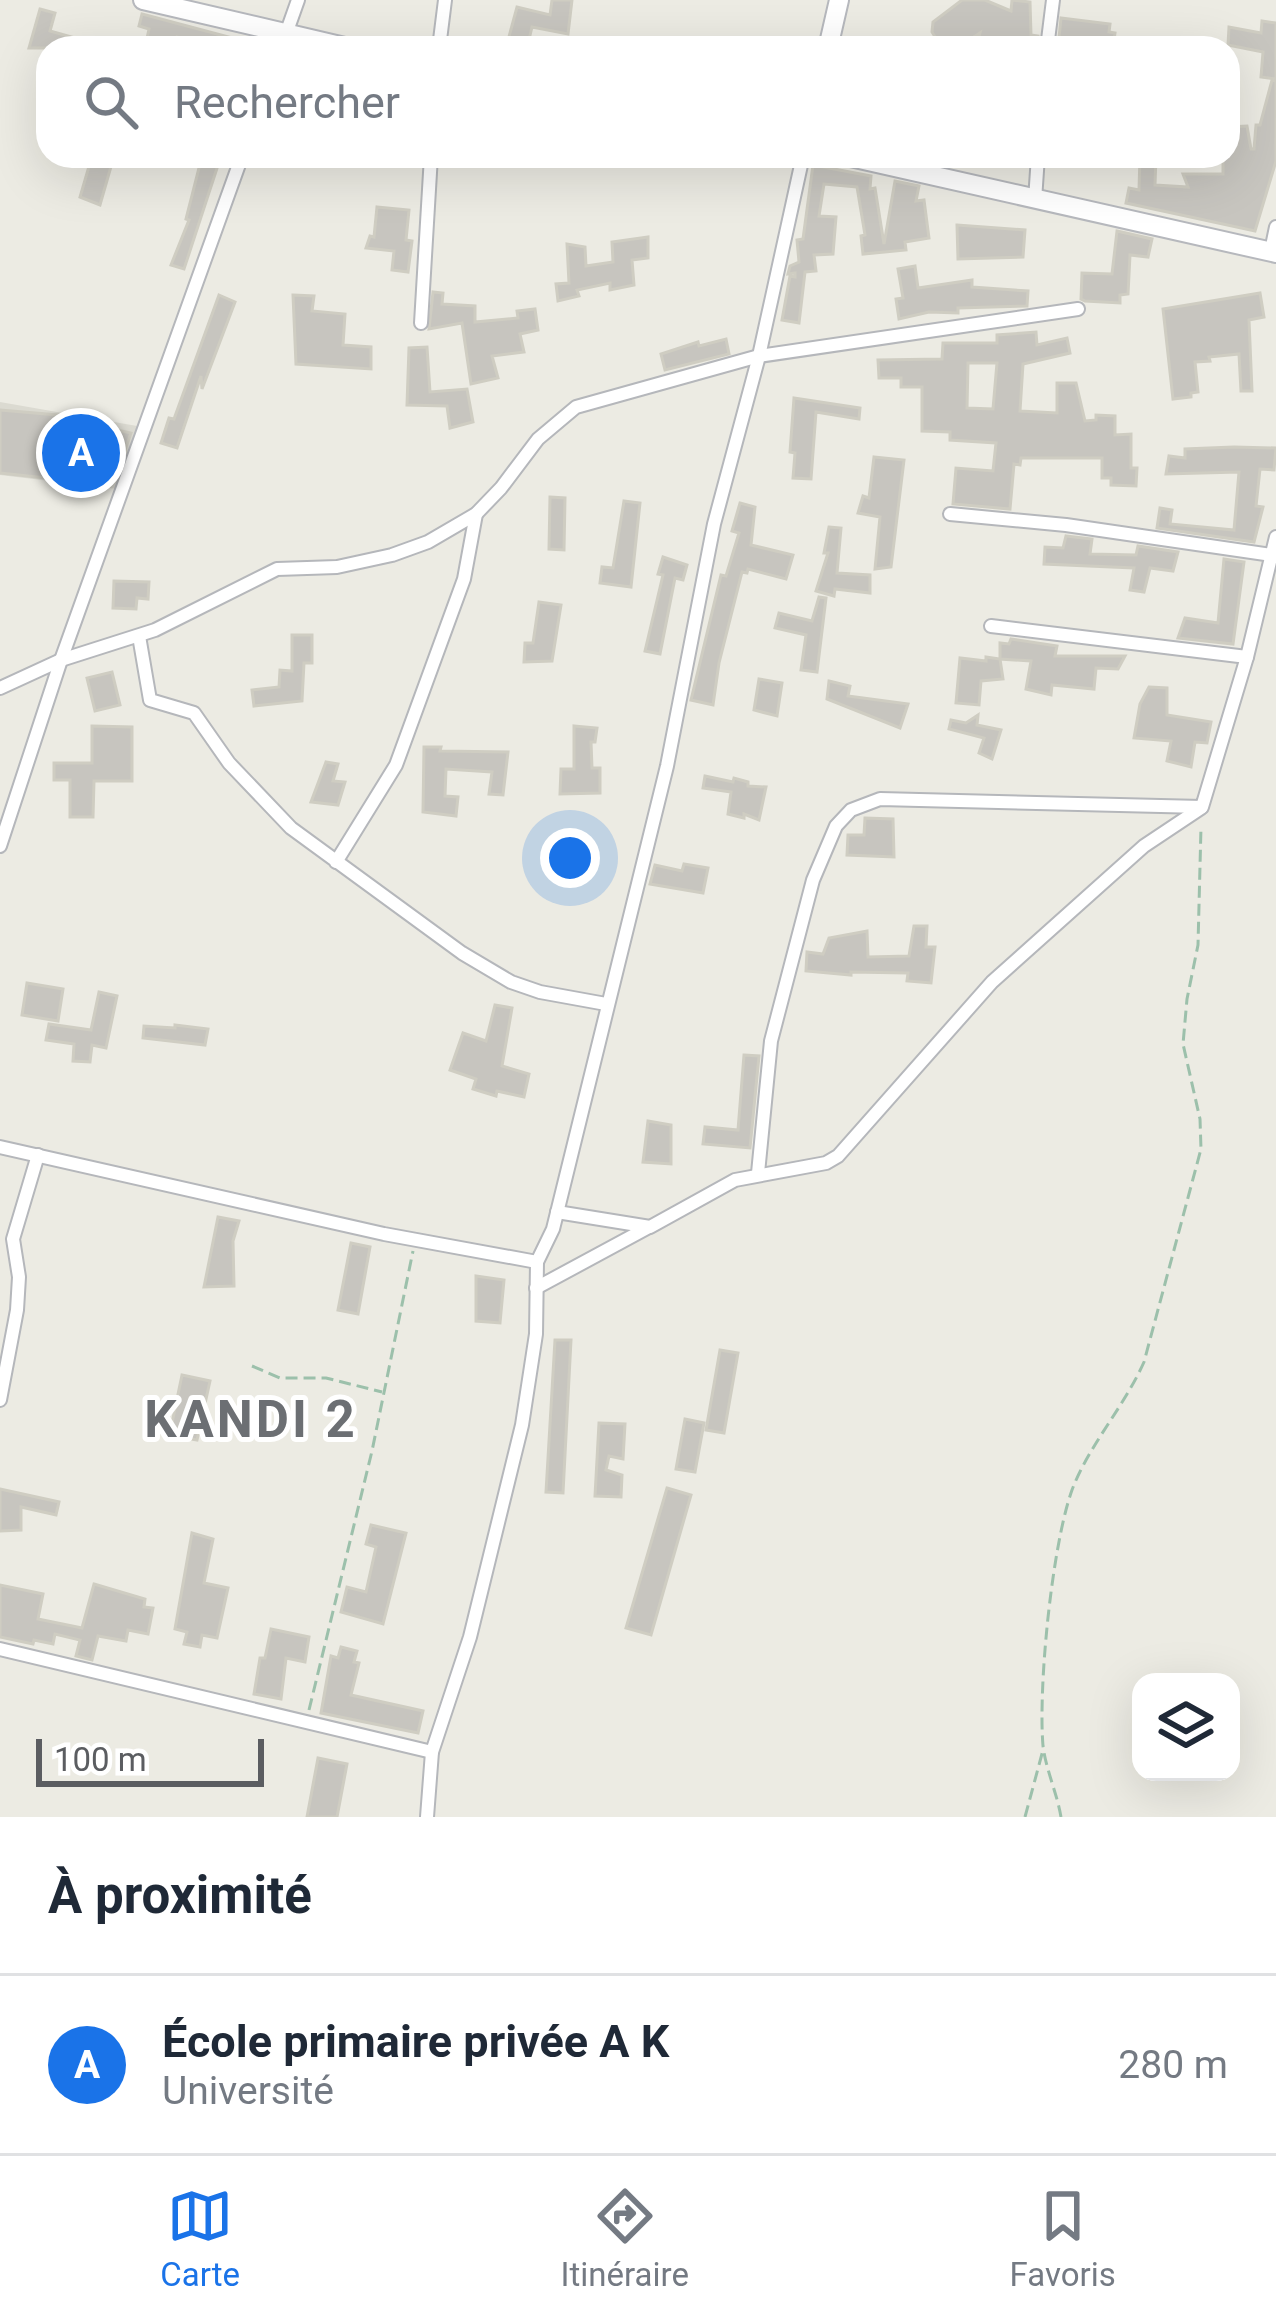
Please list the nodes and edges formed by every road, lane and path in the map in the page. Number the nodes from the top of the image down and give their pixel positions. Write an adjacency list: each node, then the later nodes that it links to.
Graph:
1 (143, 0): 6 (street)
2 (298, 0): 7 (street)
3 (445, 0): 8 (street)
4 (839, 0): 9 (street)
5 (1053, 0): 10 (street)
6 (270, 36)
7 (285, 36)
8 (440, 36)
9 (831, 36)
10 (1049, 36)
11 (238, 168): 29 (street)
12 (430, 168): 20 (street)
13 (800, 168): 21 (street)
14 (897, 168): 16 (street)
15 (1037, 168): 16 (street)
16 (1034, 200): 18 (street)
17 (1276, 227): 18 (street)
18 (1273, 252)
19 (1078, 310): 21 (street)
20 (421, 323)
21 (759, 356): 22 (street); 34 (street)
22 (476, 514): 27 (street); 33 (street)
23 (950, 514): 25 (street)
24 (1276, 537): 25 (street)
25 (1272, 555): 28 (street)
26 (991, 626): 28 (street)
27 (140, 636): 29 (street); 33 (street)
28 (1247, 657): 31 (street)
29 (61, 660): 30 (street); 32 (street)
30 (0, 688)
31 (1202, 807): 37 (street); 37 (street); 48 (path)
32 (0, 846)
33 (336, 862): 34 (street)
34 (606, 1004): 38 (street)
35 (0, 1147): 36 (street)
36 (38, 1155): 40 (street); 45 (street)
37 (758, 1173): 39 (street)
38 (556, 1212): 39 (street); 41 (street)
39 (650, 1227): 42 (street)
40 (415, 1240): 41 (street); 44 (path)
41 (537, 1262): 42 (street)
42 (536, 1288): 49 (street)
43 (252, 1366): 44 (path)
44 (384, 1393): 47 (path)
45 (0, 1400)
46 (0, 1648): 47 (street)
47 (306, 1724): 49 (street)
48 (1043, 1749): 51 (path); 52 (path)
49 (432, 1753): 50 (street)
50 (427, 1817)
51 (1025, 1817)
52 (1061, 1817)

